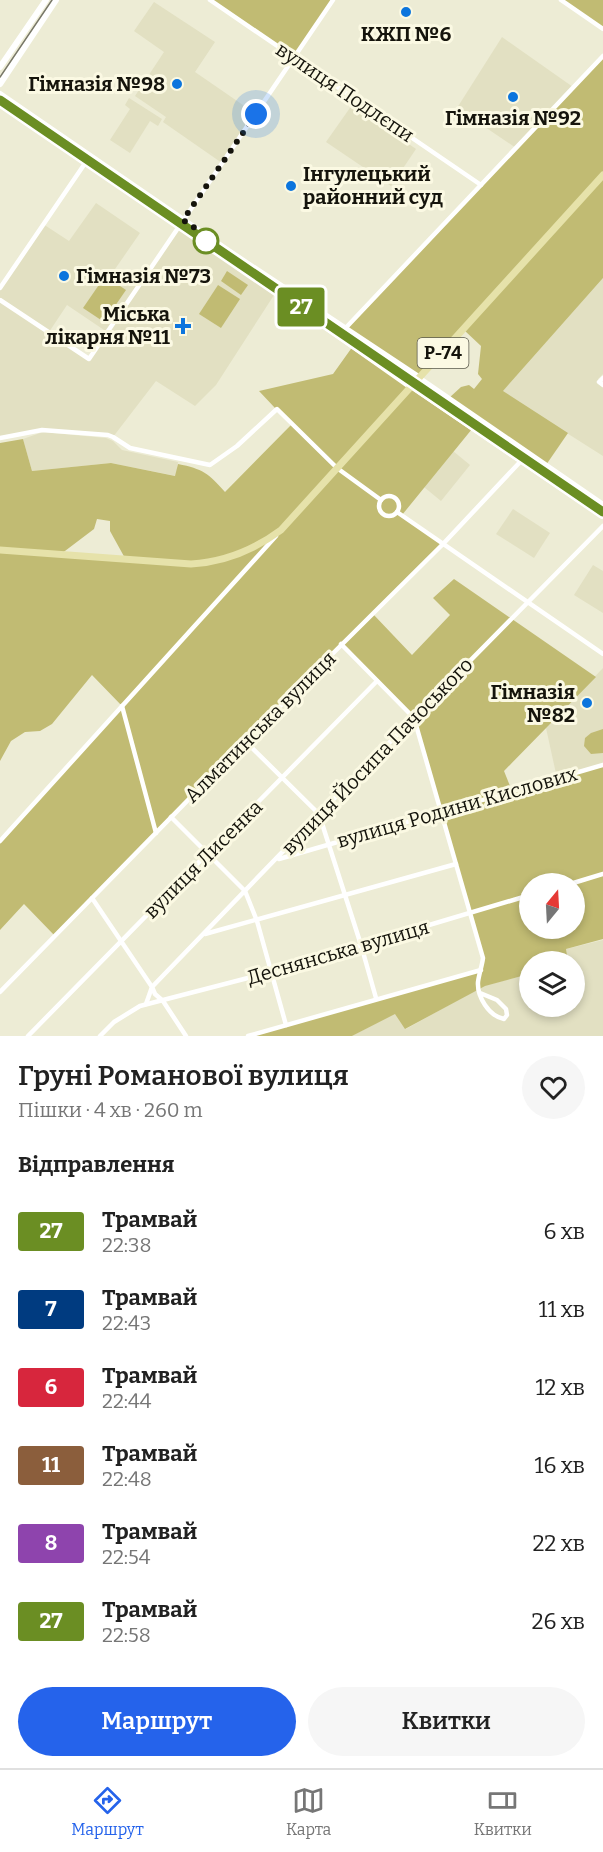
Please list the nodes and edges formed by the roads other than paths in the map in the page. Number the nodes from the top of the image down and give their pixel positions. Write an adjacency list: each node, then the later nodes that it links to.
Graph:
1 (46, 0): 9 (main road)
2 (56, 0): 10 (main road)
3 (210, 0): 8 (street, вулиця Подлєпи)
4 (333, 0): 8 (street)
5 (561, 0): 6 (street)
6 (603, 29)
7 (603, 56): 15 (street)
8 (294, 58): 15 (street, вулиця Подлєпи); 16 (street)
9 (0, 68)
10 (0, 84)
11 (0, 94): 13 (main road)
12 (0, 104): 13 (main road)
13 (88, 159): 16 (main road); 17 (main road); 18 (street)
14 (603, 175): 22 (main road, Р-74)
15 (481, 185): 20 (street)
16 (183, 220): 17 (street); 20 (main road)
17 (179, 226): 19 (street); 21 (main road)
18 (0, 288)
19 (0, 300)
20 (345, 329): 21 (street); 22 (main road)
21 (339, 335): 23 (main road)
22 (420, 378): 23 (main road, Р-74); 28 (street)
23 (411, 387): 25 (street); 26 (main road, Р-74)
24 (0, 438): 26 (street)
25 (520, 462): 30 (street); 33 (street, Алматинська вулиця)
26 (337, 468): 27 (street); 32 (main road, Р-74)
27 (381, 500): 29 (street); 29 (street)
28 (603, 504)
29 (397, 512): 33 (street)
30 (603, 517)
31 (603, 526): 35 (street, вулиця Йосипа Пачоського)
32 (281, 530): 34 (main road, Р-74); 39 (street)
33 (443, 544): 35 (street); 36 (street, Алматинська вулиця)
34 (0, 550)
35 (527, 602): 37 (street); 40 (street, вулиця Йосипа Пачоського)
36 (341, 644): 38 (street); 41 (street, Алматинська вулиця)
37 (603, 654)
38 (377, 681): 40 (street); 43 (street, вулиця Лисенка)
39 (122, 706): 47 (street); 48 (street)
40 (414, 718): 44 (street); 45 (street, вулиця Йосипа Пачоського)
41 (245, 741): 43 (street); 46 (street, Алматинська вулиця)
42 (603, 765): 44 (street, вулиця Родини Кислових)
43 (283, 778): 45 (street); 50 (street, вулиця Лисенка)
44 (441, 812): 49 (street, вулиця Родини Кислових); 52 (street)
45 (319, 814): 49 (street); 51 (street, вулиця Йосипа Пачоського)
46 (171, 817): 47 (street, Алматинська вулиця); 50 (street)
47 (156, 833): 57 (street, Алматинська вулиця)
48 (0, 841)
49 (329, 845): 51 (street, вулиця Родини Кислових); 56 (street)
50 (208, 855): 55 (street); 62 (street, вулиця Лисенка)
51 (276, 860): 55 (street, вулиця Йосипа Пачоського)
52 (456, 864): 56 (street); 59 (street)
53 (603, 874): 54 (street)
54 (585, 879)
55 (245, 891): 60 (street); 61 (street, вулиця Йосипа Пачоського)
56 (345, 895): 60 (street); 63 (street)
57 (92, 898): 62 (street); 67 (street, Алматинська вулиця)
58 (519, 898): 59 (street, Деснянська вулиця)
59 (470, 913): 63 (street, Деснянська вулиця); 64 (street)
60 (257, 921): 61 (street); 65 (street)
61 (202, 935): 66 (street, вулиця Йосипа Пачоського)
62 (121, 941): 66 (street); 73 (street, вулиця Лисенка)
63 (361, 945): 65 (street, Деснянська вулиця); 69 (street)
64 (481, 970): 68 (street); 69 (street)
65 (271, 972): 70 (street, Деснянська вулиця); 72 (street)
66 (152, 987): 70 (street); 71 (street)
67 (0, 992)
68 (480, 993): 68 (street)
69 (376, 998): 72 (street)
70 (163, 1001): 71 (street, Деснянська вулиця); 75 (street)
71 (146, 1004): 74 (street)
72 (286, 1025): 76 (street)
73 (28, 1036)
74 (100, 1036)
75 (186, 1036)
76 (248, 1036)

